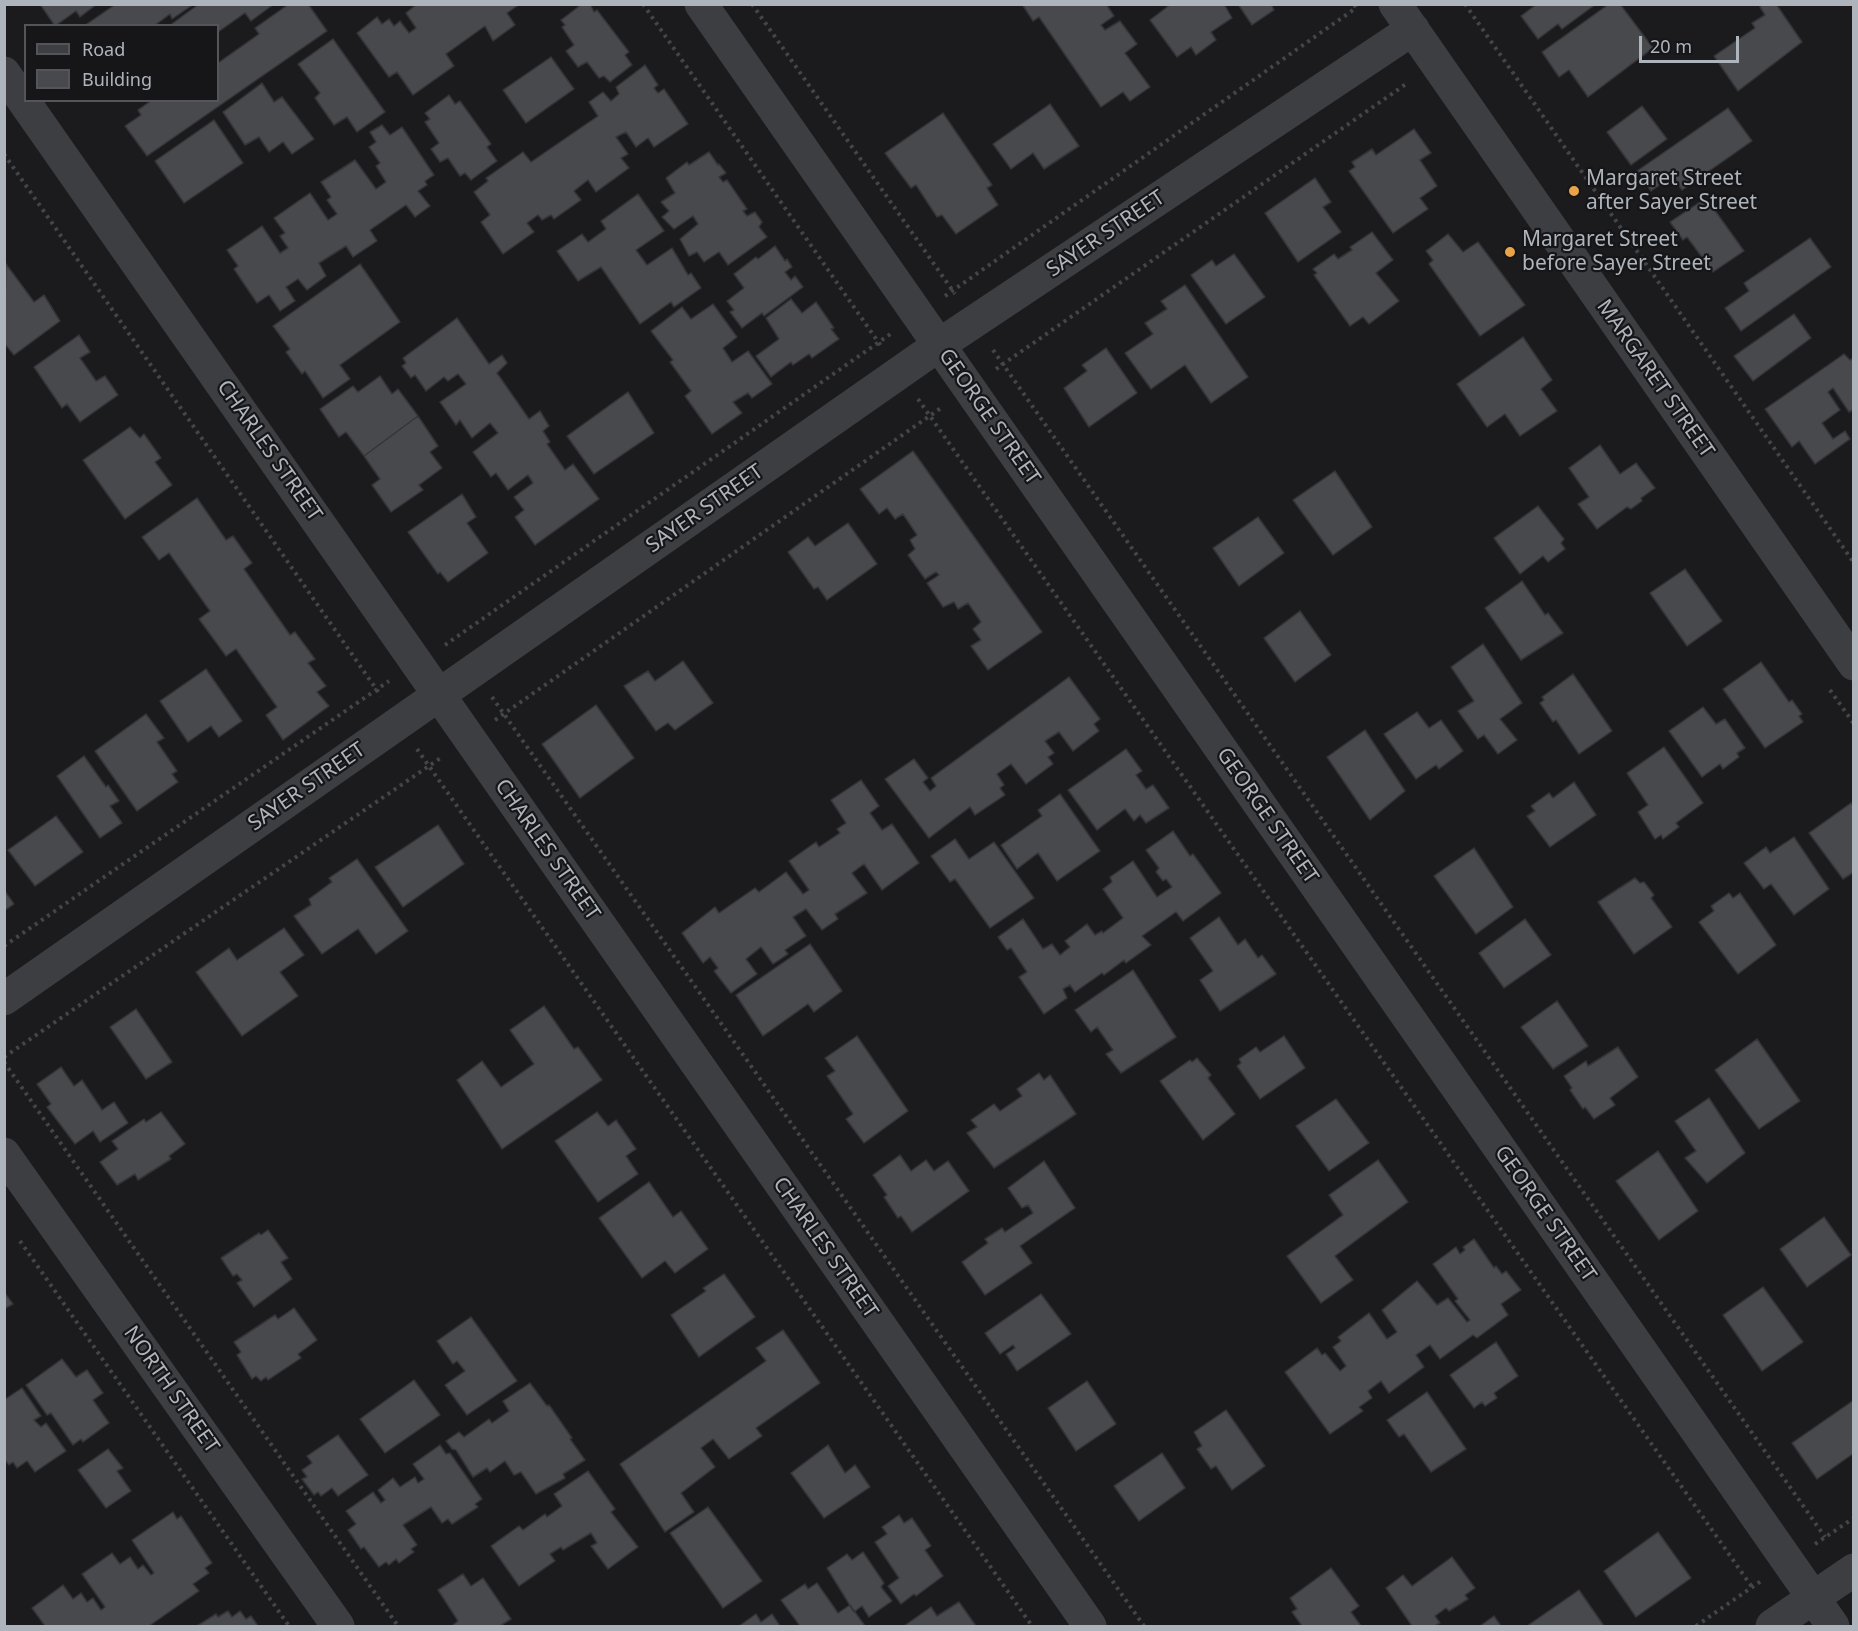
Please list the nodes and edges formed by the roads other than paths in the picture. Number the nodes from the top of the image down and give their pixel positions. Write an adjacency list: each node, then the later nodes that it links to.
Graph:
1 (701, 4): 6 (street, GEORGE STREET)
2 (1404, 17): 6 (street, SAYER STREET); 7 (street, MARGARET STREET)
3 (4, 73): 4 (street, CHARLES STREET)
4 (24, 102)
5 (24, 102): 8 (street, CHARLES STREET)
6 (939, 345): 8 (street, SAYER STREET); 12 (street, GEORGE STREET)
7 (1854, 664)
8 (438, 695): 9 (street, SAYER STREET); 14 (street, CHARLES STREET)
9 (4, 999)
10 (4, 1154): 13 (street, NORTH STREET)
11 (1854, 1570): 12 (street)
12 (1813, 1598): 15 (street); 16 (street, GEORGE STREET)
13 (338, 1626)
14 (1090, 1626)
15 (1772, 1626)
16 (1833, 1626)

